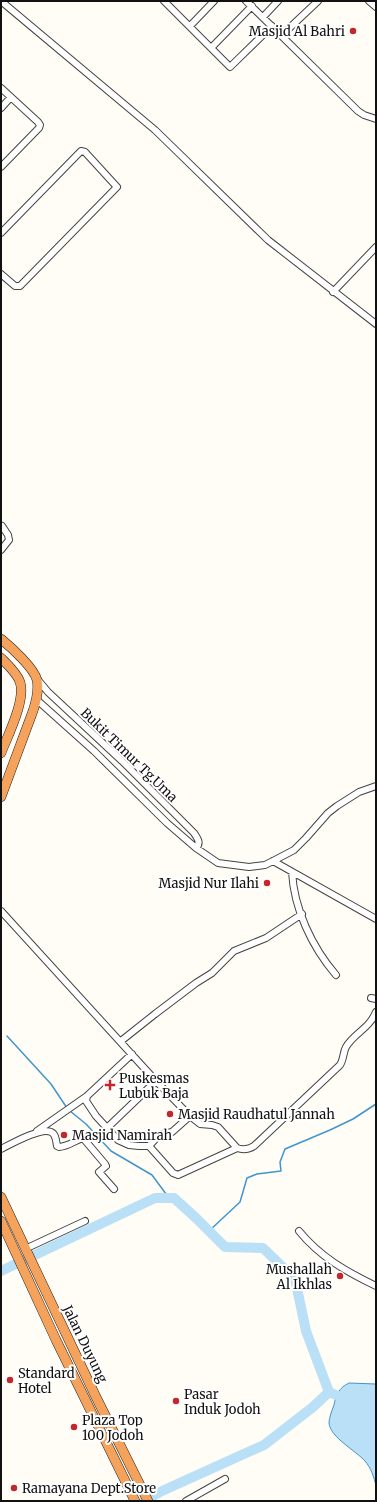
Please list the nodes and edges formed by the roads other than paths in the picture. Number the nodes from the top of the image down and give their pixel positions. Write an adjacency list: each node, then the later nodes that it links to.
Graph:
1 (1, 1): 23 (street)
2 (165, 1): 11 (street)
3 (214, 1): 11 (street)
4 (246, 1): 8 (street)
5 (278, 1): 10 (street)
6 (318, 1): 13 (street)
7 (369, 1): 9 (street)
8 (252, 6): 10 (street); 14 (street)
9 (376, 7)
10 (263, 17): 12 (street)
11 (190, 26): 14 (street)
12 (272, 26): 13 (street); 14 (street)
13 (282, 35): 18 (street)
14 (211, 48)
15 (1, 88): 16 (street)
16 (11, 98): 17 (street); 19 (street)
17 (1, 108)
18 (376, 119)
19 (1, 167)
20 (1, 233): 22 (street)
21 (376, 247): 23 (street)
22 (2, 276)
23 (333, 292): 24 (street)
24 (376, 324)
25 (2, 526): 26 (street)
26 (1, 550)
27 (1, 639): 29 (highway)
28 (1, 658): 31 (highway)
29 (37, 679): 30 (highway); 34 (street, Bukit Timur Tg.Uma)
30 (37, 700): 33 (highway); 34 (street, Bukit Timur Tg.Uma)
31 (1, 753)
32 (376, 786): 35 (street, Bukit Timur Tg.Uma)
33 (1, 797)
34 (196, 848): 35 (street, Bukit Timur Tg.Uma)
35 (273, 862): 36 (street)
36 (292, 872): 38 (street); 39 (street)
37 (1, 910): 42 (street)
38 (302, 914): 40 (street); 42 (street)
39 (376, 919)
40 (336, 975)
41 (376, 1012): 50 (street)
42 (121, 1042): 43 (street)
43 (132, 1054): 44 (street); 45 (street)
44 (156, 1080): 46 (street); 47 (street)
45 (87, 1096): 47 (street); 48 (street)
46 (190, 1116): 49 (street); 50 (street)
47 (107, 1128): 49 (street)
48 (34, 1134): 51 (street); 52 (street)
49 (148, 1146): 50 (street)
50 (236, 1148)
51 (1, 1149)
52 (114, 1189)
53 (1, 1196): 57 (highway, Jalan Duyung)
54 (1, 1221): 60 (highway, Jalan Duyung)
55 (85, 1221): 57 (street)
56 (299, 1231): 58 (street)
57 (26, 1250): 59 (highway, Jalan Duyung)
58 (376, 1286)
59 (124, 1454): 60 (highway); 63 (highway, Jalan Duyung)
60 (114, 1459): 62 (highway, Jalan Duyung)
61 (226, 1479): 64 (street)
62 (134, 1500)
63 (148, 1501)
64 (186, 1501)

